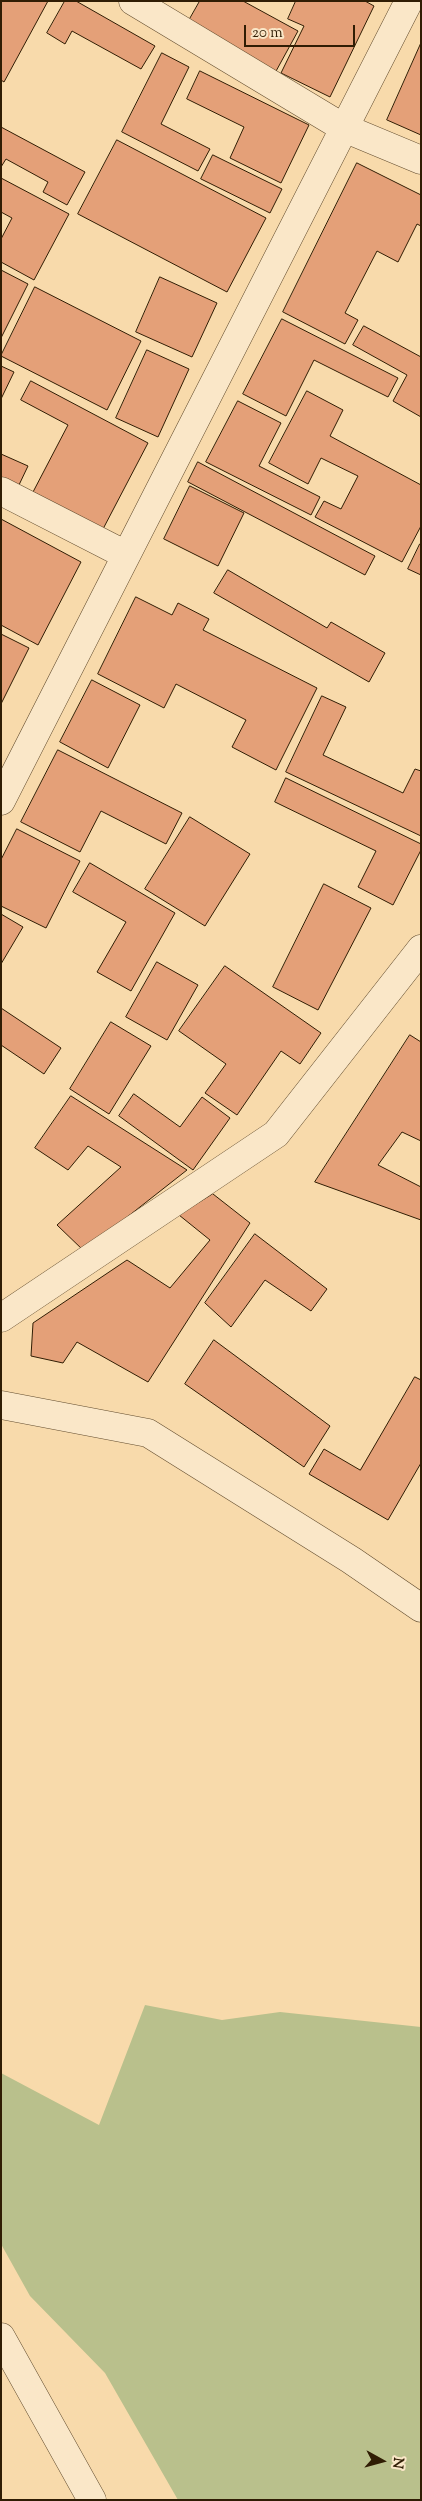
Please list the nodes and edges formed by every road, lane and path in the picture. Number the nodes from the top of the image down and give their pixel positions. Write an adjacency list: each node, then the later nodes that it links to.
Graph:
1 (133, 1): 3 (street)
2 (409, 1): 3 (street)
3 (344, 128): 4 (street); 6 (street)
4 (421, 160)
5 (1, 492): 6 (street)
6 (126, 555): 7 (street)
7 (1, 801)
8 (421, 949): 9 (street)
9 (1, 1318)
10 (1, 1405): 11 (street)
11 (421, 1608)
12 (1, 2337): 13 (street)
13 (92, 2500)

